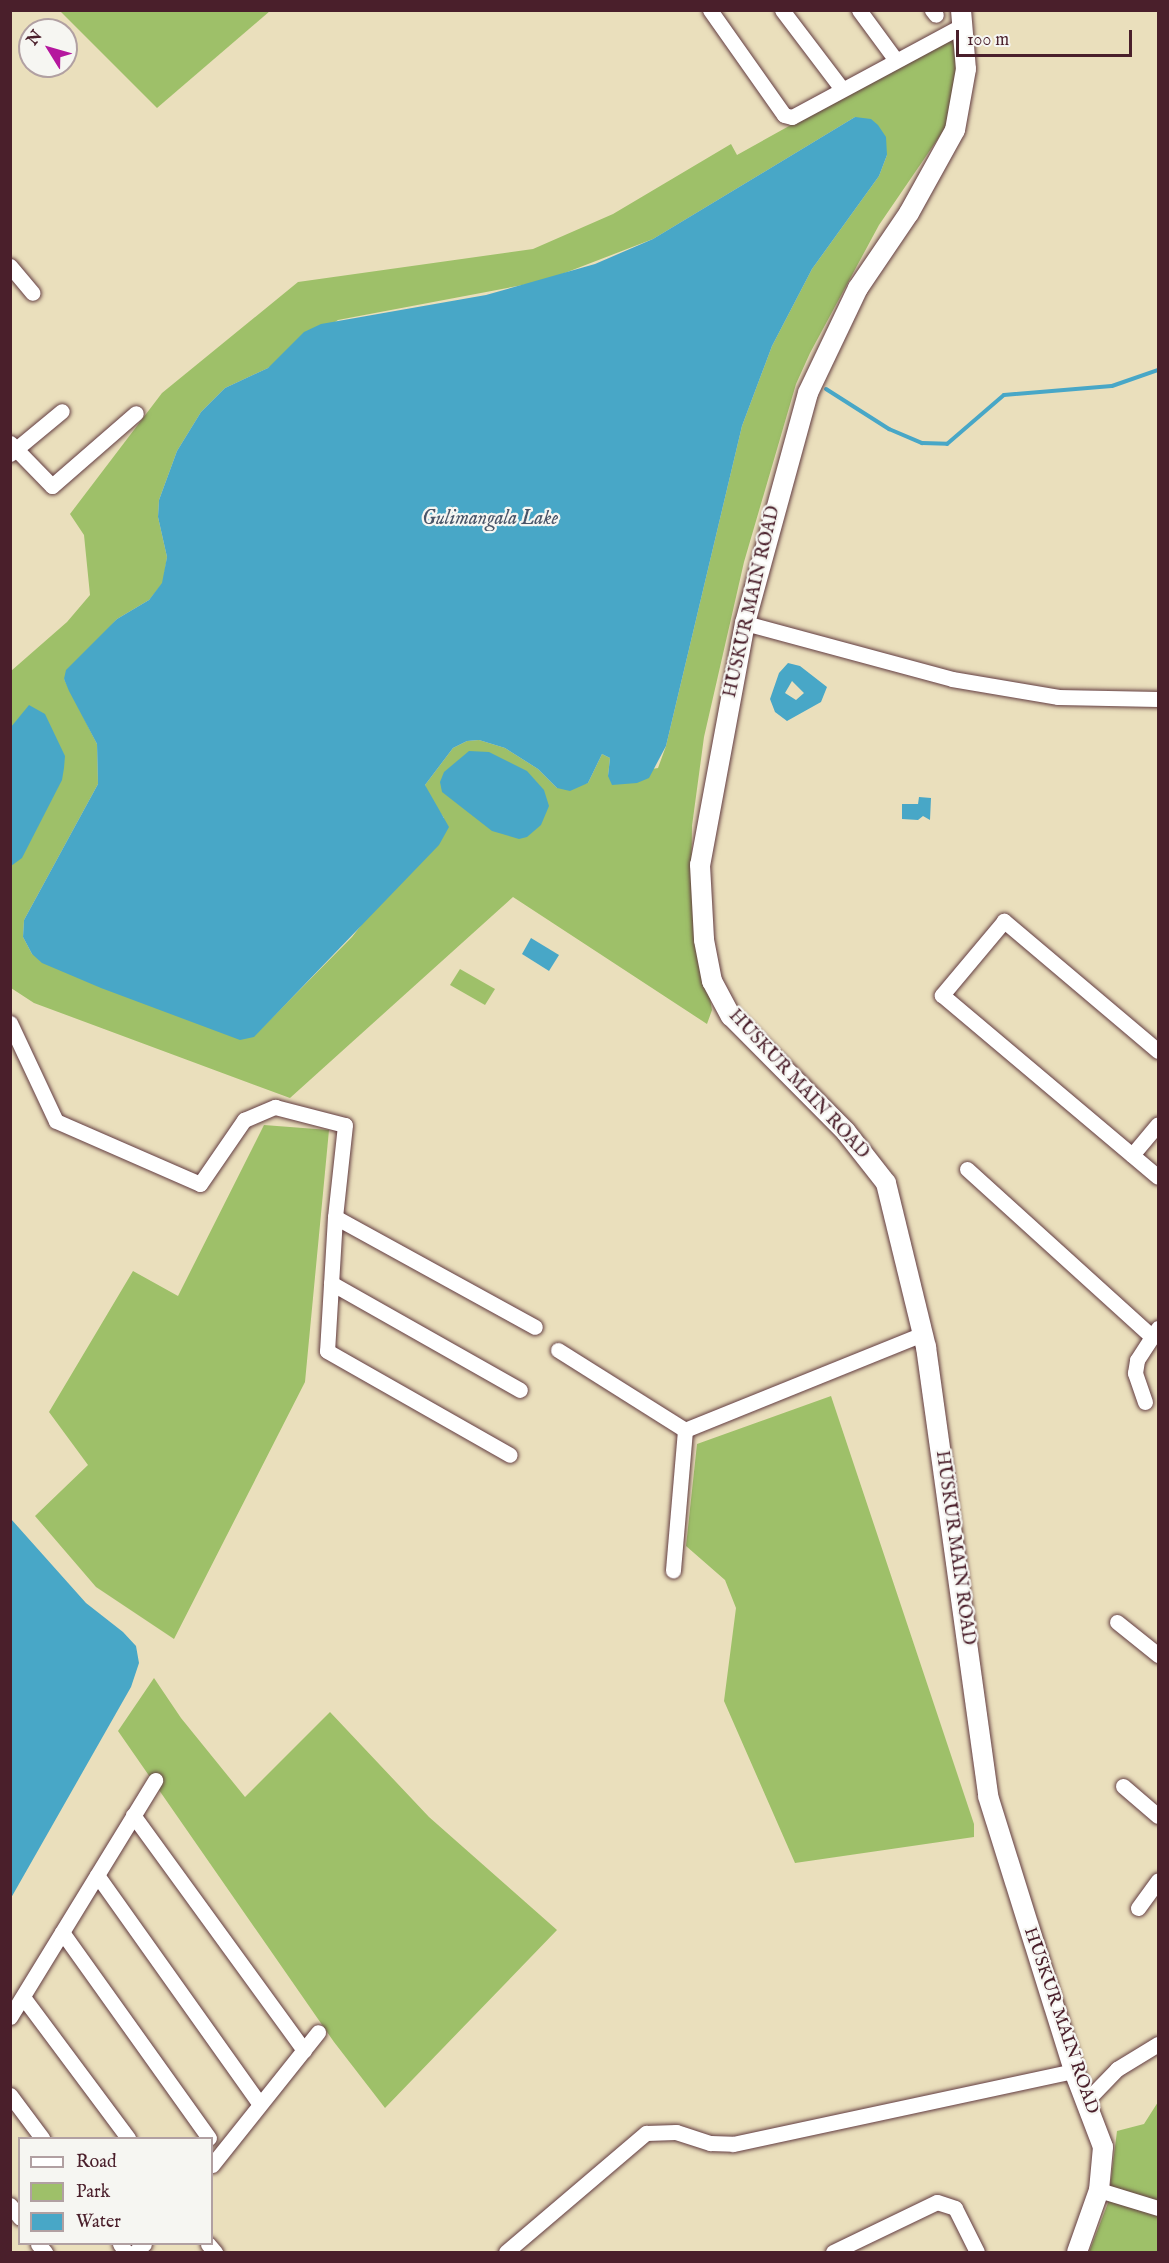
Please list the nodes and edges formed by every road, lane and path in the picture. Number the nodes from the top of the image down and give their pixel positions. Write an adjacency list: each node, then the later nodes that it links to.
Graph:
1 (710, 10): 6 (street)
2 (782, 10): 6 (street)
3 (859, 10): 5 (street)
4 (962, 18): 5 (street); 12 (main road, HUSKUR MAIN ROAD)
5 (895, 59): 6 (street)
6 (842, 90)
7 (10, 266): 8 (street)
8 (33, 293)
9 (62, 411): 11 (street)
10 (136, 413): 11 (street)
11 (12, 449)
12 (745, 623): 13 (street); 24 (main road, HUSKUR MAIN ROAD)
13 (1158, 699)
14 (10, 1023): 20 (street)
15 (1158, 1051): 17 (street)
16 (1158, 1124): 17 (street)
17 (1132, 1155): 19 (street)
18 (967, 1169): 23 (street)
19 (1158, 1177)
20 (335, 1217): 21 (street); 22 (street)
21 (331, 1283): 26 (street); 29 (street)
22 (535, 1327)
23 (1155, 1332): 27 (street)
24 (923, 1334): 28 (street); 46 (main road, HUSKUR MAIN ROAD)
25 (558, 1350): 28 (street)
26 (520, 1390)
27 (1145, 1402)
28 (685, 1430): 30 (street)
29 (510, 1455)
30 (673, 1570)
31 (1117, 1622): 32 (street)
32 (1158, 1655)
33 (155, 1780): 35 (street)
34 (1123, 1786): 36 (street)
35 (133, 1815): 37 (street); 45 (street)
36 (1158, 1816)
37 (97, 1875): 40 (street); 49 (street)
38 (1158, 1880): 39 (street)
39 (1138, 1908)
40 (62, 1932): 41 (street); 52 (street)
41 (23, 1997): 42 (street); 51 (street)
42 (10, 2017)
43 (318, 2032): 45 (street)
44 (1158, 2044): 48 (street)
45 (304, 2050): 49 (street)
46 (1074, 2070): 48 (main road, HUSKUR MAIN ROAD); 56 (street)
47 (10, 2095): 50 (street)
48 (1087, 2100): 54 (main road, HUSKUR MAIN ROAD)
49 (260, 2104): 53 (street)
50 (41, 2137)
51 (127, 2137)
52 (207, 2137)
53 (214, 2154)
54 (1098, 2190): 55 (street); 59 (main road, HUSKUR MAIN ROAD)
55 (1158, 2208)
56 (506, 2253)
57 (833, 2253): 58 (street)
58 (977, 2253)
59 (1077, 2253)

